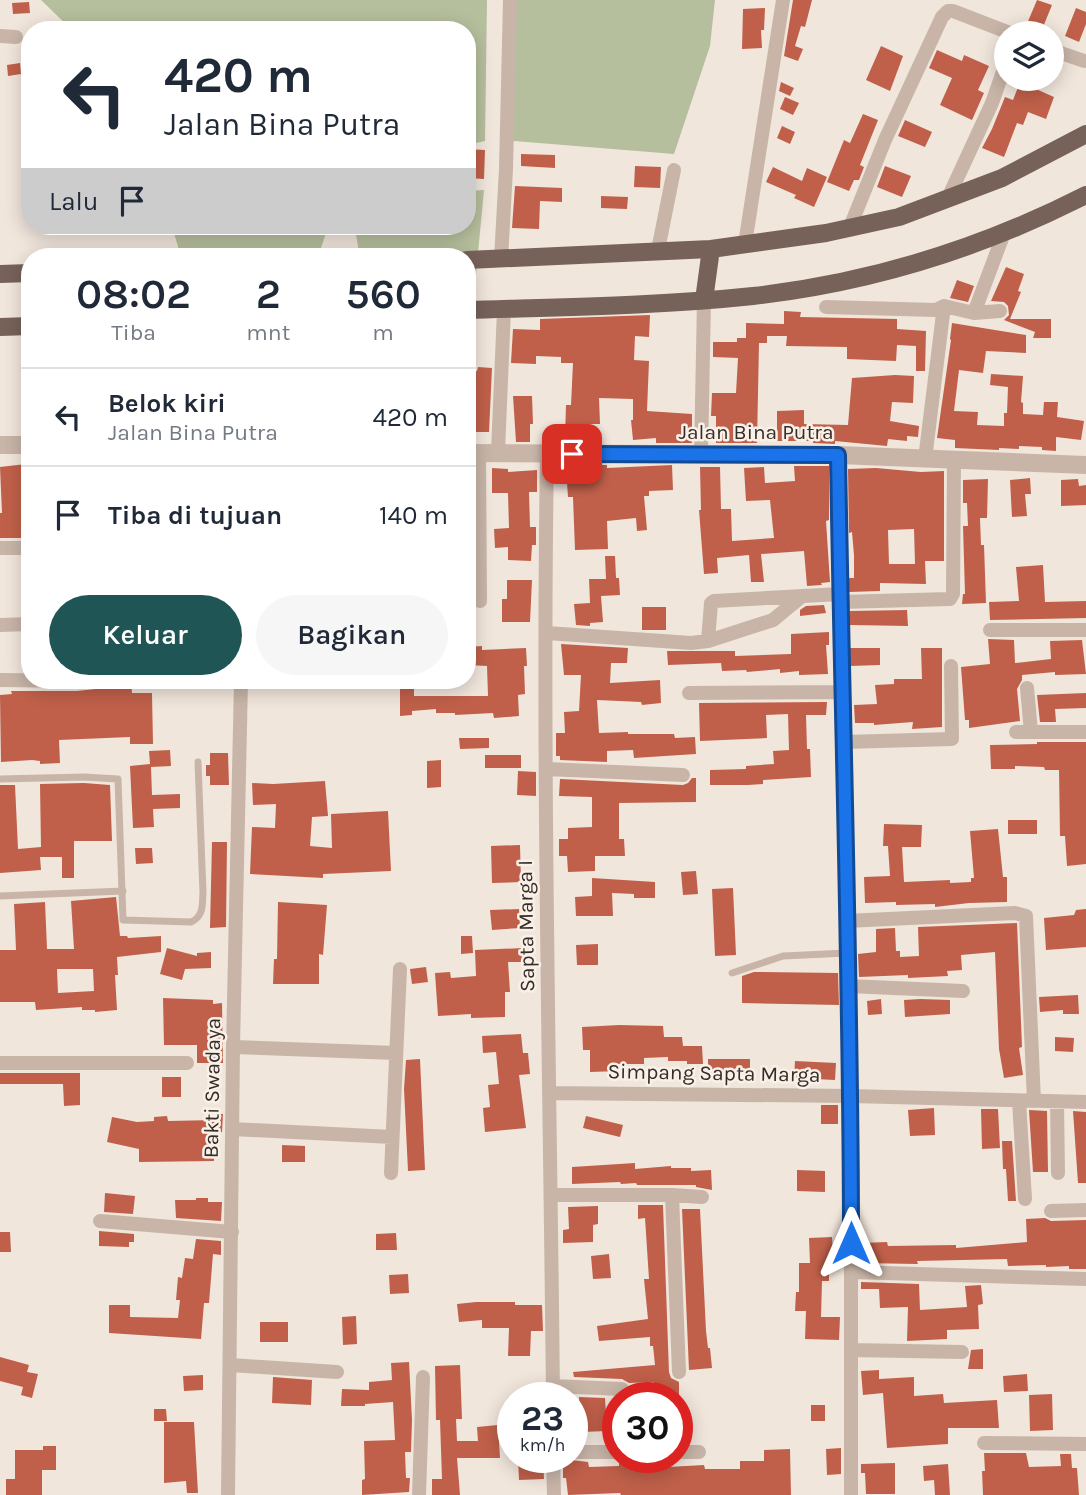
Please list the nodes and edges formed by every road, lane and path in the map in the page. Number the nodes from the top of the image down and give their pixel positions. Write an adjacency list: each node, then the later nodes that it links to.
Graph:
1 (510, 0): 18 (street)
2 (783, 0): 15 (street)
3 (994, 27): 13 (street)
4 (0, 36): 5 (street)
5 (16, 37)
6 (1064, 54): 7 (street)
7 (1084, 61)
8 (996, 91): 12 (street)
9 (1086, 134): 12 (main road)
10 (674, 170): 17 (street)
11 (1086, 195): 14 (main road)
12 (948, 198): 13 (main road)
13 (850, 227): 15 (main road)
14 (1004, 233): 22 (main road); 28 (street)
15 (745, 244): 16 (main road)
16 (711, 249): 17 (main road); 22 (main road)
17 (658, 250): 18 (main road)
18 (501, 259): 19 (main road)
19 (476, 260)
20 (21, 273): 21 (main road)
21 (0, 274)
22 (704, 300): 25 (main road); 36 (street)
23 (944, 306): 24 (street); 28 (street); 38 (street)
24 (827, 307)
25 (504, 309): 26 (main road); 33 (street)
26 (476, 310)
27 (1000, 311): 28 (street)
28 (974, 313)
29 (21, 326): 30 (main road)
30 (0, 327)
31 (0, 445): 32 (street)
32 (21, 445)
33 (498, 452): 34 (street, Jalan Bina Putra); 35 (street, Jalan Bina Putra)
34 (476, 453)
35 (547, 453): 36 (street, Jalan Bina Putra); 51 (street, Sapta Marga I)
36 (701, 455): 37 (street, Jalan Bina Putra)
37 (838, 455): 38 (street, Jalan Bina Putra); 45 (street)
38 (925, 459): 39 (street, Jalan Bina Putra)
39 (954, 461): 40 (street, Jalan Bina Putra); 45 (street)
40 (1086, 465)
41 (476, 516): 46 (street)
42 (0, 548): 43 (street)
43 (21, 548)
44 (802, 596): 45 (street); 52 (street); 52 (street)
45 (840, 598): 58 (street)
46 (480, 601)
47 (21, 624): 48 (street)
48 (0, 625)
49 (990, 630): 50 (street)
50 (1086, 630)
51 (547, 633): 52 (street); 63 (street, Sapta Marga I)
52 (708, 641)
53 (951, 666): 61 (street)
54 (0, 680): 55 (street)
55 (21, 680)
56 (1027, 688): 60 (street)
57 (241, 689): 74 (street, Bakti Swadaya)
58 (841, 692): 59 (street); 61 (street)
59 (689, 693)
60 (1086, 732)
61 (842, 742): 68 (street)
62 (198, 762): 66 (lane)
63 (547, 769): 64 (street); 78 (street, Sapta Marga I)
64 (683, 775)
65 (0, 779): 66 (lane)
66 (123, 891): 67 (lane)
67 (0, 896)
68 (846, 921): 69 (street); 80 (street)
69 (848, 953): 71 (lane); 72 (street)
70 (400, 969): 75 (street)
71 (732, 973)
72 (849, 986): 73 (street); 79 (street)
73 (963, 991)
74 (233, 1047): 75 (street); 83 (street, Bakti Swadaya)
75 (396, 1054): 84 (street)
76 (0, 1063): 77 (street)
77 (187, 1063)
78 (551, 1093): 79 (street, Simpang Sapta Marga); 87 (street, Sapta Marga I)
79 (851, 1096): 80 (street, Simpang Sapta Marga); 95 (street)
80 (1026, 1101): 81 (street, Simpang Sapta Marga); 90 (street)
81 (1057, 1102): 82 (street, Simpang Sapta Marga); 86 (street)
82 (1086, 1102)
83 (233, 1129): 84 (street); 94 (street, Bakti Swadaya)
84 (392, 1136): 85 (street)
85 (391, 1173)
86 (1058, 1173)
87 (551, 1195): 88 (street); 103 (street, Sapta Marga I)
88 (672, 1195): 89 (street); 100 (street)
89 (702, 1197)
90 (1025, 1199)
91 (1086, 1210): 92 (street)
92 (1051, 1211)
93 (100, 1220): 94 (street)
94 (232, 1231): 99 (street, Bakti Swadaya)
95 (851, 1272): 96 (street); 97 (street)
96 (1086, 1279)
97 (851, 1350): 98 (street); 112 (street)
98 (962, 1352)
99 (231, 1365): 101 (street); 109 (street, Bakti Swadaya)
100 (679, 1371)
101 (337, 1372)
102 (423, 1377): 110 (street)
103 (553, 1382)
104 (984, 1443): 105 (street)
105 (1086, 1444)
106 (693, 1452): 107 (street)
107 (699, 1452)
108 (553, 1473): 111 (street)
109 (228, 1495)
110 (419, 1495)
111 (554, 1495)
112 (851, 1495)

